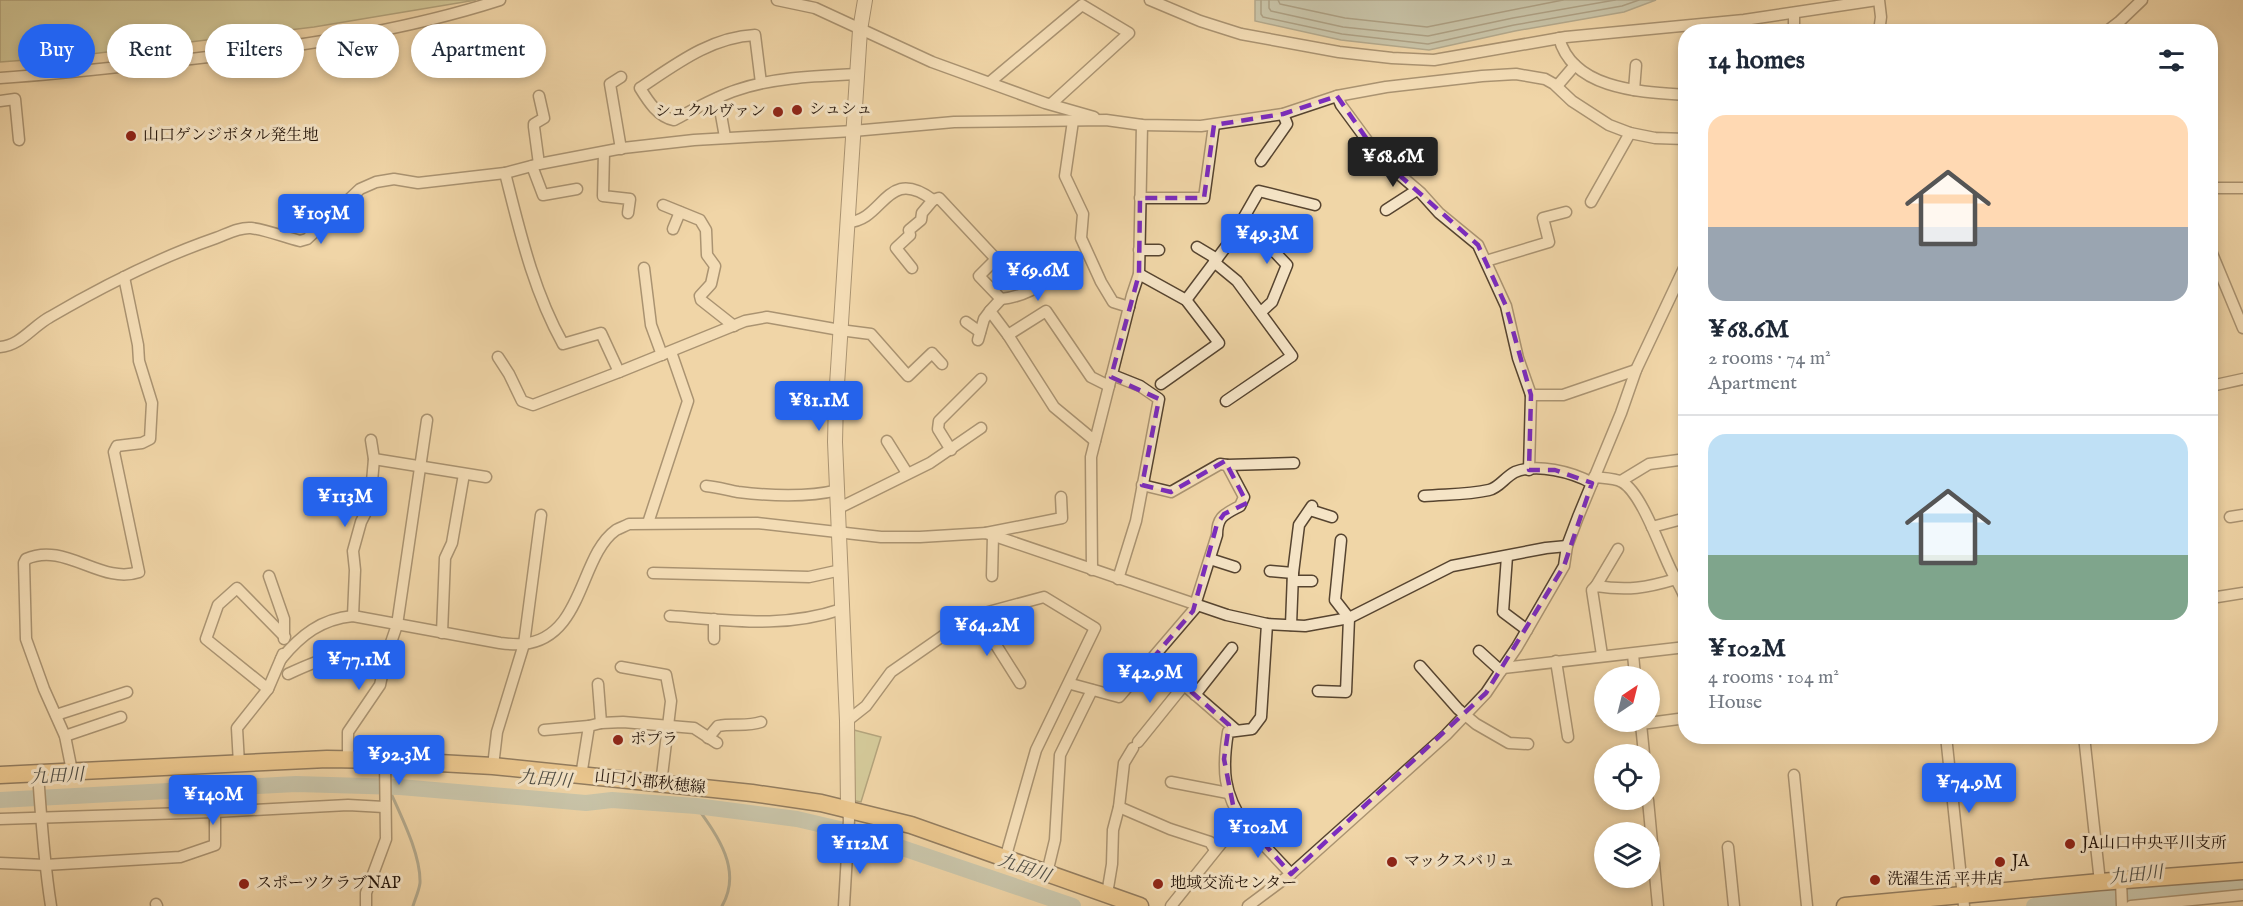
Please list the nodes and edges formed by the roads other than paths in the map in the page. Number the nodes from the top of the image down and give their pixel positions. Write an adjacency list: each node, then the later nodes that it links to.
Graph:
1 (500, 0): 19 (street)
2 (777, 0): 12 (street)
3 (865, 0): 12 (street)
4 (1150, 0): 14 (street)
5 (1878, 0): 7 (street); 10 (street)
6 (2142, 0): 11 (street)
7 (1794, 14): 8 (street); 9 (street)
8 (1752, 24)
9 (1794, 24)
10 (1880, 24)
11 (2116, 24)
12 (860, 30): 17 (street); 20 (street)
13 (1678, 30): 14 (street)
14 (1559, 38): 16 (street)
15 (1636, 64): 23 (street)
16 (1575, 65): 22 (street); 23 (street)
17 (857, 74): 21 (street); 35 (street)
18 (621, 76): 40 (street)
19 (0, 78)
20 (990, 82): 29 (street); 29 (street)
21 (761, 83): 27 (street); 27 (street)
22 (1557, 86): 26 (street); 36 (street)
23 (1634, 90): 24 (street)
24 (1678, 94)
25 (539, 96): 43 (street)
26 (1337, 96): 30 (street); 48 (street)
27 (718, 98): 37 (street)
28 (0, 100): 39 (street)
29 (1051, 104): 31 (street)
30 (1283, 114): 34 (street); 42 (street)
31 (1106, 120): 32 (street); 33 (street)
32 (1073, 121): 35 (street); 75 (street)
33 (1142, 125): 34 (street); 49 (street)
34 (1214, 125): 49 (street)
35 (853, 131): 37 (street); 58 (street)
36 (1630, 133): 38 (street); 51 (street)
37 (725, 137): 40 (street)
38 (1678, 139)
39 (19, 140)
40 (621, 149): 41 (street)
41 (604, 152): 43 (street); 57 (street)
42 (1261, 161)
43 (536, 165): 44 (street); 47 (street)
44 (505, 173): 71 (street); 88 (street)
45 (2218, 188): 46 (street)
46 (2243, 188)
47 (577, 189)
48 (1417, 190): 54 (street); 65 (street)
49 (1140, 198): 62 (street)
50 (933, 200): 58 (street); 67 (street); 73 (street)
51 (1591, 202)
52 (663, 205): 55 (street)
53 (1315, 205): 59 (street)
54 (1386, 210)
55 (680, 212): 60 (street); 79 (street)
56 (1566, 212): 65 (street)
57 (628, 213)
58 (848, 222): 81 (street)
59 (1238, 228): 64 (street); 77 (street)
60 (673, 229)
61 (1197, 248): 64 (street)
62 (1139, 250): 63 (street); 70 (street)
63 (1159, 250)
64 (1215, 261): 74 (street); 77 (street)
65 (1486, 261): 94 (street)
66 (644, 268): 84 (street)
67 (912, 268)
68 (2218, 268): 80 (street)
69 (1053, 271): 73 (street)
70 (1139, 274): 74 (street); 75 (street)
71 (124, 277): 83 (street); 187 (street)
72 (1678, 281): 87 (street)
73 (1001, 299): 76 (street)
74 (1186, 300): 92 (street)
75 (1129, 307): 91 (street)
76 (990, 311): 78 (street); 82 (street)
77 (1261, 312): 95 (street)
78 (966, 322)
79 (734, 326): 81 (street); 84 (street)
80 (2243, 328)
81 (840, 330): 86 (street); 115 (street)
82 (1008, 335): 91 (street); 100 (street)
83 (0, 347)
84 (666, 354): 88 (street); 124 (street)
85 (498, 357): 88 (street)
86 (942, 364)
87 (1636, 370): 94 (street); 111 (street)
88 (619, 372)
89 (981, 379): 101 (street)
90 (2243, 379): 93 (street)
91 (1110, 382): 100 (street); 113 (street)
92 (1161, 384)
93 (2218, 384)
94 (1531, 395): 107 (street)
95 (1226, 401)
96 (428, 420): 106 (street)
97 (981, 428): 101 (street)
98 (371, 440): 102 (street)
99 (888, 441): 109 (street)
100 (1095, 441): 135 (street)
101 (951, 450): 109 (street)
102 (374, 459): 106 (street); 151 (street)
103 (1678, 460): 112 (street)
104 (1294, 463): 105 (street)
105 (1227, 465): 113 (street); 132 (street)
106 (420, 466): 108 (street); 156 (street)
107 (1529, 470): 111 (street); 116 (street)
108 (464, 474): 110 (street); 159 (street)
109 (907, 474): 118 (street)
110 (486, 477)
111 (1593, 480): 112 (street); 129 (street)
112 (1621, 481): 125 (street)
113 (1142, 485): 141 (street)
114 (706, 486): 115 (street)
115 (838, 490): 118 (street)
116 (1424, 496)
117 (1061, 498): 127 (street)
118 (839, 508): 126 (street)
119 (541, 515): 162 (street)
120 (2243, 515): 122 (street)
121 (1332, 517): 140 (street)
122 (2230, 517)
123 (1678, 520): 125 (street)
124 (648, 523): 126 (street); 162 (street)
125 (1652, 527): 142 (street)
126 (840, 533): 127 (street); 134 (street)
127 (989, 535): 135 (street); 139 (street)
128 (1341, 540): 153 (street)
129 (1567, 546): 131 (street); 158 (street)
130 (1618, 549): 145 (street)
131 (1507, 556): 153 (street); 158 (street)
132 (1210, 559): 133 (street); 148 (street)
133 (1235, 567)
134 (841, 570): 137 (street); 149 (street)
135 (1092, 570): 141 (street)
136 (1270, 571): 140 (street)
137 (653, 573)
138 (269, 576): 160 (street)
139 (992, 576)
140 (1293, 577): 143 (street); 157 (street)
141 (1118, 579): 148 (street)
142 (1676, 579): 144 (street); 145 (street)
143 (1312, 581)
144 (1678, 582)
145 (1596, 586): 167 (street)
146 (2243, 593): 147 (street)
147 (2218, 597)
148 (1196, 606): 155 (street); 169 (street)
149 (842, 609): 154 (street); 190 (street)
150 (977, 615): 177 (street); 190 (street); 225 (street)
151 (353, 616): 156 (street); 170 (street)
152 (670, 616): 154 (street)
153 (1349, 618): 157 (street); 183 (street)
154 (714, 619): 161 (street)
155 (1267, 624): 157 (street); 197 (street)
156 (397, 625): 159 (street); 168 (street)
157 (1291, 625)
158 (1527, 630): 175 (street)
159 (442, 633): 162 (street)
160 (285, 637): 170 (street); 181 (street)
161 (714, 639)
162 (524, 644): 206 (street)
163 (1232, 648): 185 (street)
164 (1678, 648): 166 (street)
165 (1479, 651): 175 (street)
166 (1633, 654): 167 (street); 173 (street)
167 (1602, 655): 171 (street)
168 (386, 657): 176 (street); 203 (street)
169 (1153, 658): 180 (street); 182 (street)
170 (281, 659): 181 (street)
171 (1556, 661): 175 (street); 199 (street)
172 (1420, 666): 186 (street)
173 (1634, 666)
174 (621, 667): 195 (street)
175 (1502, 669): 186 (street)
176 (288, 674)
177 (1020, 683)
178 (598, 684): 193 (street)
179 (1071, 684): 182 (street)
180 (1184, 685): 185 (street); 216 (street)
181 (268, 689): 204 (street)
182 (1092, 690): 229 (street)
183 (1318, 691)
184 (127, 692): 187 (street)
185 (1195, 694): 197 (street)
186 (1465, 715): 200 (street); 230 (street)
187 (56, 716): 198 (street)
188 (121, 717): 198 (street)
189 (1678, 719): 191 (street)
190 (847, 721): 219 (street)
191 (1660, 721)
192 (761, 722): 195 (street)
193 (602, 723): 194 (street); 195 (street)
194 (589, 726): 196 (street); 210 (street)
195 (669, 728): 213 (street)
196 (544, 730)
197 (1236, 730): 214 (street)
198 (65, 736): 207 (street)
199 (1568, 736)
200 (1528, 744)
201 (1948, 744): 235 (street)
202 (2085, 744): 231 (street)
203 (348, 760): 204 (main road, 山口小郡秋穂線); 205 (main road, 山口小郡秋穂線)
204 (239, 764): 207 (main road, 山口小郡秋穂線)
205 (385, 765): 206 (main road, 山口小郡秋穂線); 215 (street)
206 (493, 766): 210 (main road, 山口小郡秋穂線)
207 (72, 771): 211 (main road, 山口小郡秋穂線)
208 (0, 775): 211 (main road, 山口小郡秋穂線)
209 (1794, 775): 244 (street)
210 (581, 776): 213 (main road, 山口小郡秋穂線)
211 (38, 779): 220 (street)
212 (1171, 782): 214 (street)
213 (661, 784): 219 (main road, 山口小郡秋穂線)
214 (1228, 793): 222 (street)
215 (384, 804): 218 (street); 237 (street)
216 (1119, 807): 224 (street); 234 (street)
217 (1649, 810): 242 (street)
218 (215, 812): 220 (street); 227 (street)
219 (848, 814): 225 (main road, 山口小郡秋穂線); 238 (street)
220 (41, 817): 221 (street); 227 (street)
221 (0, 819)
222 (1245, 825): 224 (street); 230 (street)
223 (1728, 847): 243 (street)
224 (1215, 850): 240 (street)
225 (1005, 859): 229 (main road, 山口小郡秋穂線)
226 (0, 863): 227 (street)
227 (45, 865): 236 (street)
228 (2243, 871): 232 (main road)
229 (1047, 873): 234 (main road, 山口小郡秋穂線)
230 (1291, 874): 241 (street)
231 (2100, 882): 232 (main road); 235 (main road)
232 (2121, 885): 246 (street)
233 (2243, 895): 246 (street)
234 (1116, 900): 239 (main road, 山口小郡秋穂線)
235 (1964, 902): 245 (main road)
236 (51, 906)
237 (366, 906)
238 (844, 906)
239 (1140, 906)
240 (1171, 906)
241 (1248, 906)
242 (1658, 906)
243 (1734, 906)
244 (1807, 906)
245 (1845, 906)
246 (2125, 906)

